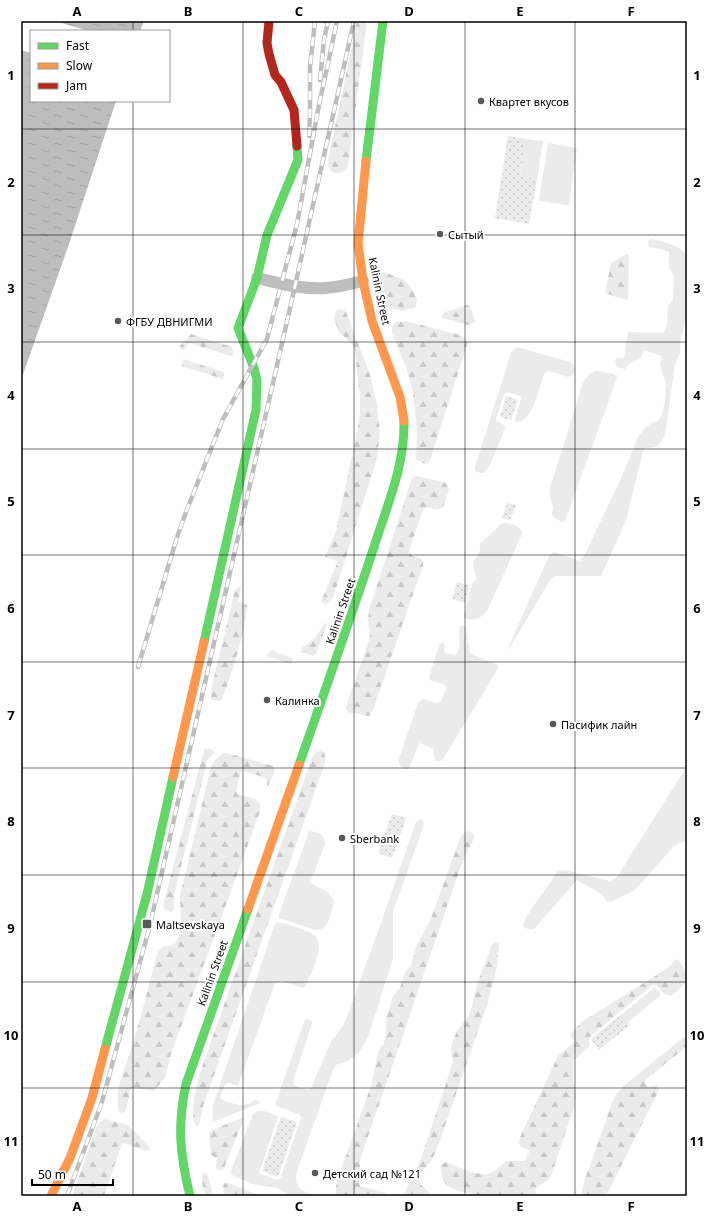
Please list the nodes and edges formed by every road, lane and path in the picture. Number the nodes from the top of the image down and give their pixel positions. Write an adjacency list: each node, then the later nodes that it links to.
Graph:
1 (269, 21): 3 (street)
2 (383, 21): 4 (street, Kalinin Street)
3 (257, 278): 4 (street); 5 (street)
4 (363, 280): 6 (street, Kalinin Street)
5 (51, 1196)
6 (190, 1196)

